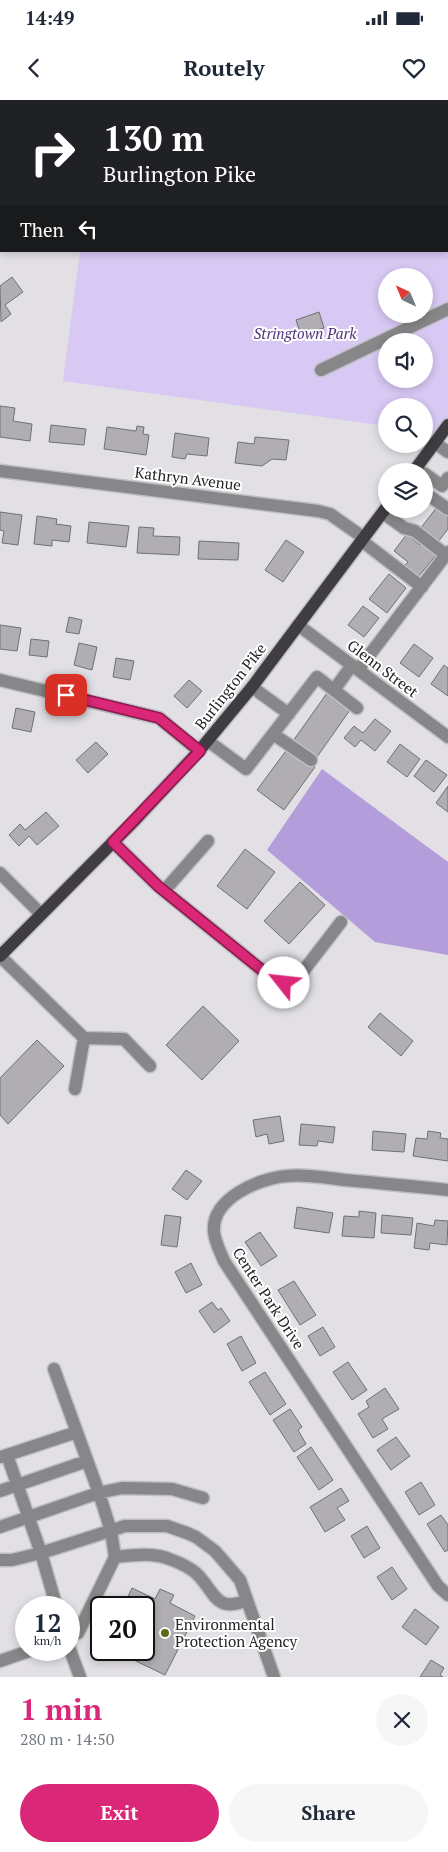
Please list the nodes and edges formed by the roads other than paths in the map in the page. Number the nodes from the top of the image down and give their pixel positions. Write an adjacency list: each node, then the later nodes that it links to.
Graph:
1 (448, 309): 2 (street)
2 (321, 370)
3 (448, 425): 4 (main road)
4 (435, 443): 5 (street); 6 (main road)
5 (448, 452)
6 (424, 463)
7 (0, 471): 14 (street, Kathryn Avenue)
8 (448, 478): 9 (street)
9 (433, 480)
10 (433, 498): 11 (street)
11 (448, 509)
12 (379, 518): 14 (main road, Burlington Pike)
13 (392, 518): 15 (street)
14 (363, 539): 16 (street, Kathryn Avenue); 17 (main road, Burlington Pike)
15 (447, 554): 16 (street)
16 (422, 586): 18 (street)
17 (298, 625): 18 (street, Glenn Street); 20 (main road, Burlington Pike)
18 (355, 667): 21 (street); 25 (street, Glenn Street)
19 (0, 680): 27 (street)
20 (252, 687): 23 (street); 26 (main road, Burlington Pike)
21 (334, 690): 22 (street); 23 (street)
22 (357, 708)
23 (289, 714): 24 (street)
24 (273, 734): 26 (street); 28 (street)
25 (448, 737)
26 (208, 740): 27 (main road, Burlington Pike)
27 (200, 751): 30 (main road, Burlington Pike)
28 (312, 760)
29 (208, 841): 32 (street)
30 (113, 842): 32 (street); 33 (main road, Burlington Pike)
31 (0, 873): 33 (street)
32 (164, 891): 34 (street)
33 (41, 914): 35 (main road, Burlington Pike)
34 (342, 922)
35 (1, 954): 36 (street)
36 (84, 1038): 37 (street); 38 (street)
37 (150, 1066)
38 (75, 1089)
39 (448, 1190): 54 (street, Center Park Drive)
40 (54, 1369): 41 (street)
41 (77, 1432): 42 (street); 43 (street)
42 (4, 1456): 44 (street)
43 (87, 1461): 44 (street); 46 (street)
44 (17, 1485): 45 (street); 48 (street)
45 (0, 1490)
46 (99, 1493): 47 (street); 48 (street); 50 (street)
47 (203, 1498)
48 (28, 1517): 49 (street); 51 (street)
49 (0, 1527)
50 (111, 1530): 51 (street); 52 (street); 56 (street)
51 (41, 1553): 53 (street); 55 (street)
52 (115, 1557): 56 (street); 57 (street)
53 (0, 1560)
54 (448, 1595)
55 (54, 1596)
56 (247, 1600): 62 (street)
57 (80, 1629)
58 (15, 1656): 59 (street)
59 (0, 1661)
60 (74, 1661): 61 (street)
61 (80, 1677)
62 (274, 1677)

